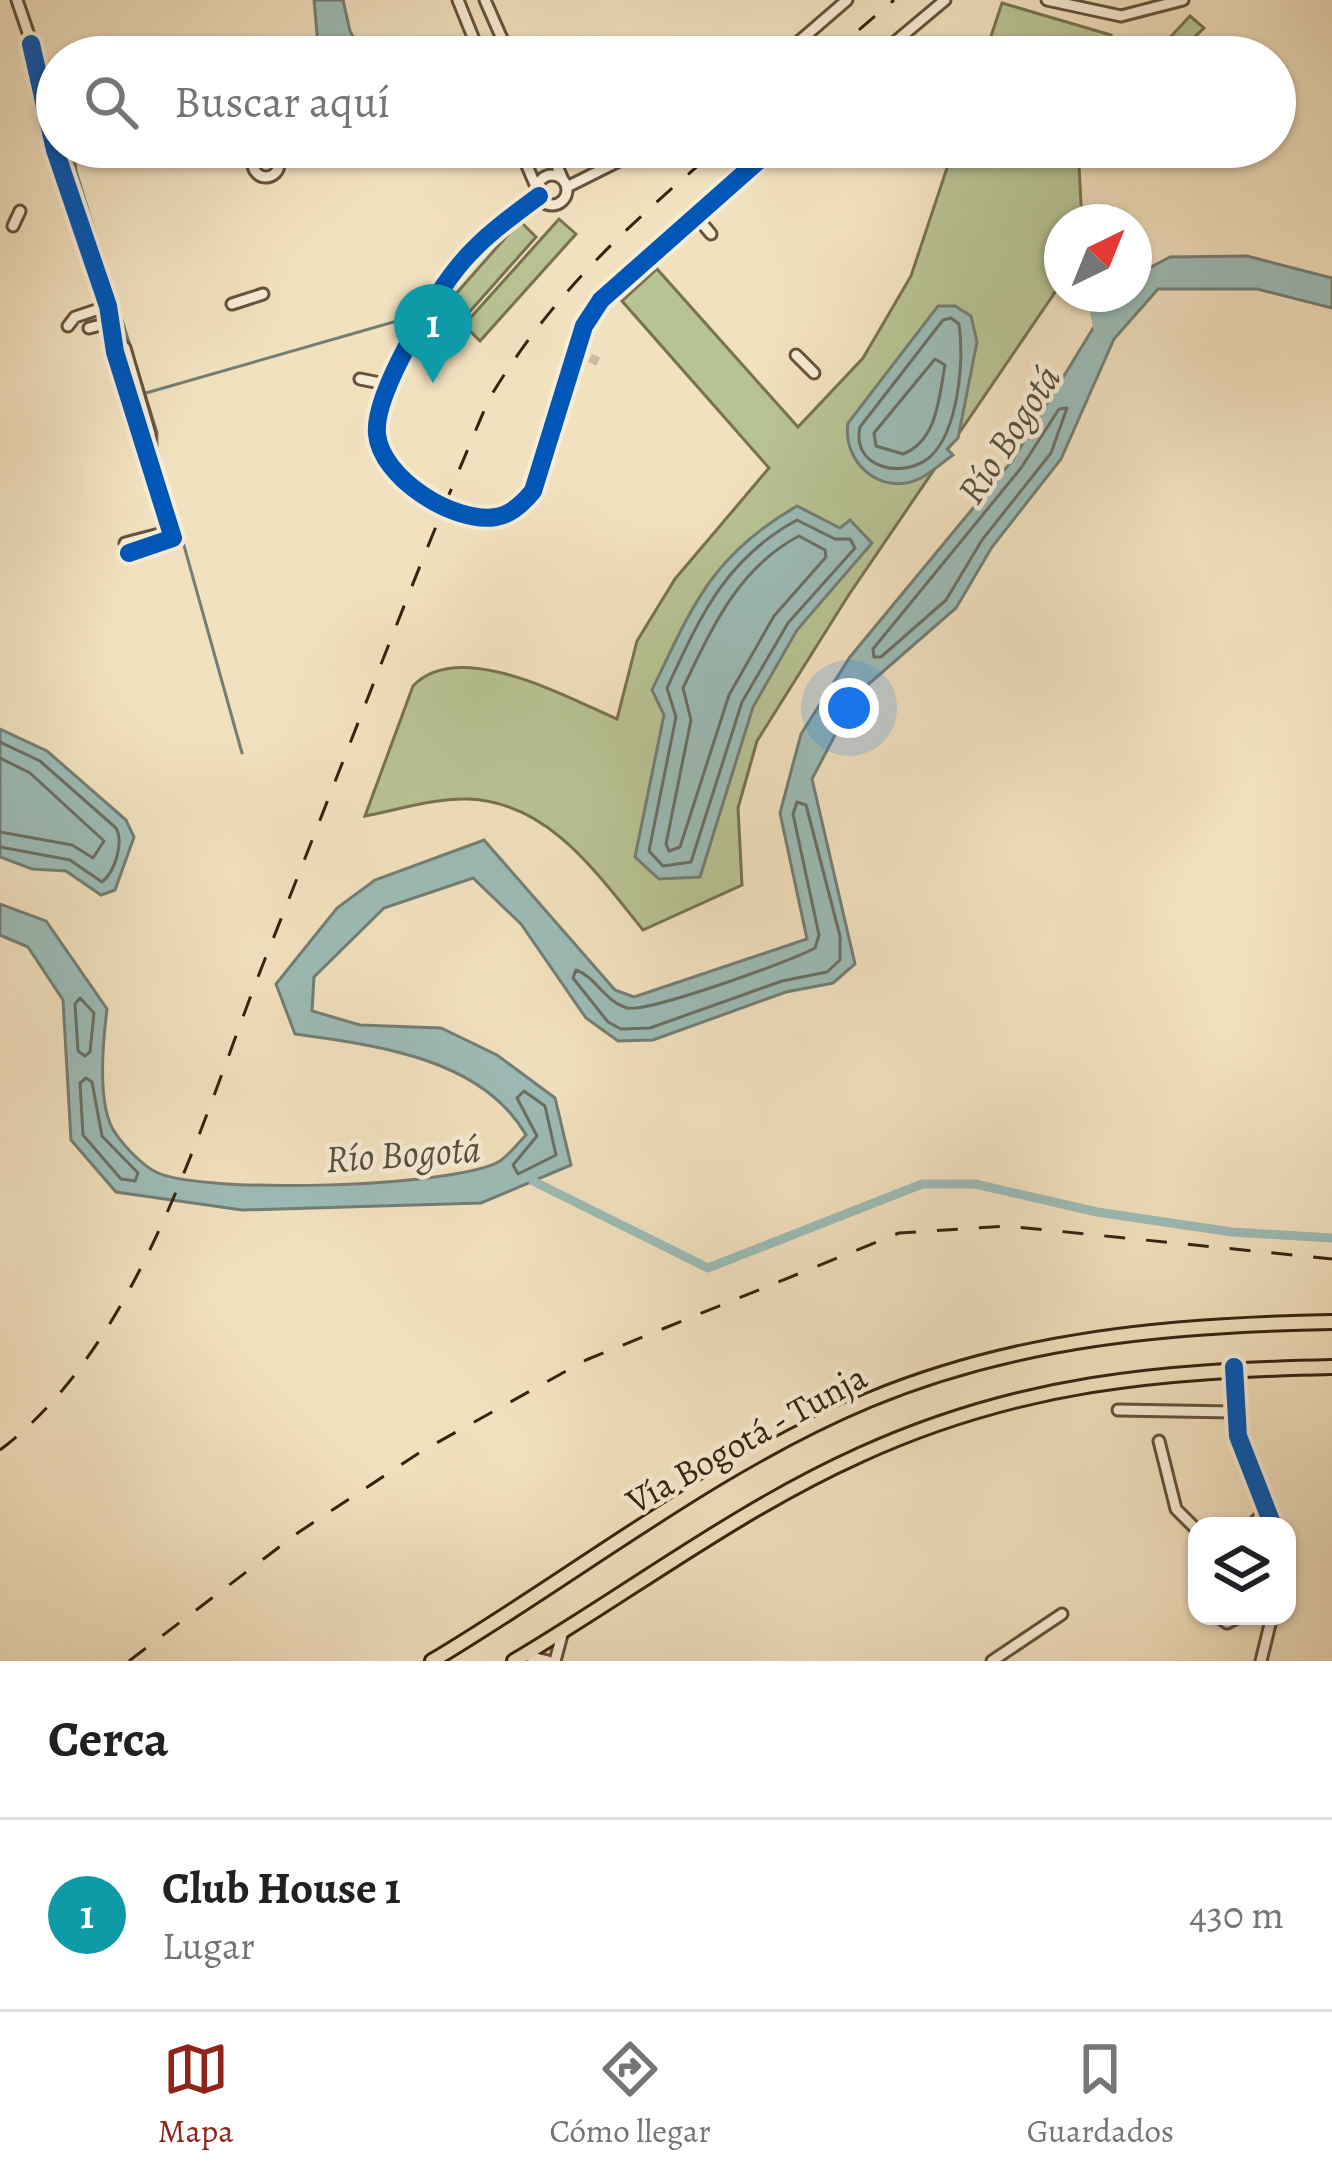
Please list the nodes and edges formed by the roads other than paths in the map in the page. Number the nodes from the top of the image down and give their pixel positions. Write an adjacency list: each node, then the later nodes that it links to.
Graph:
1 (17, 0): 13 (street)
2 (458, 0): 9 (street)
3 (485, 0): 10 (street)
4 (848, 0): 11 (street)
5 (945, 0): 12 (street)
6 (1047, 0): 8 (street)
7 (1183, 0): 8 (street)
8 (1166, 1)
9 (473, 36)
10 (501, 36)
11 (806, 36)
12 (903, 36)
13 (31, 44): 14 (street); 15 (street)
14 (36, 58)
15 (36, 81)
16 (65, 168): 22 (street)
17 (67, 168): 22 (street)
18 (528, 168): 24 (street)
19 (558, 168): 23 (street)
20 (599, 168): 23 (street)
21 (749, 168): 26 (street)
22 (68, 176): 31 (street)
23 (565, 183): 24 (street); 24 (street)
24 (538, 193): 33 (street)
25 (20, 211): 27 (street)
26 (694, 215): 28 (street); 33 (street)
27 (13, 226)
28 (711, 234)
29 (263, 294): 30 (street)
30 (232, 304)
31 (108, 306): 32 (street); 32 (street)
32 (112, 322): 37 (street)
33 (576, 352): 35 (street)
34 (796, 355): 36 (street)
35 (590, 358)
36 (814, 373)
37 (127, 548)
38 (1332, 1322): 52 (highway, Vía Bogotá - Tunja)
39 (1234, 1367): 40 (highway, Vía Bogotá - Tunja); 42 (street); 50 (highway, Vía Bogotá - Tunja)
40 (1332, 1367)
41 (1118, 1410): 42 (street)
42 (1233, 1412): 44 (street)
43 (1159, 1441): 47 (street)
44 (1268, 1508): 45 (street); 46 (street)
45 (1259, 1517)
46 (1270, 1517)
47 (1188, 1521)
48 (1062, 1614): 54 (street)
49 (1270, 1625): 55 (street)
50 (563, 1630): 51 (highway, Vía Bogotá - Tunja); 53 (street)
51 (519, 1658): 53 (street)
52 (432, 1661)
53 (552, 1661)
54 (992, 1661)
55 (1261, 1661)

